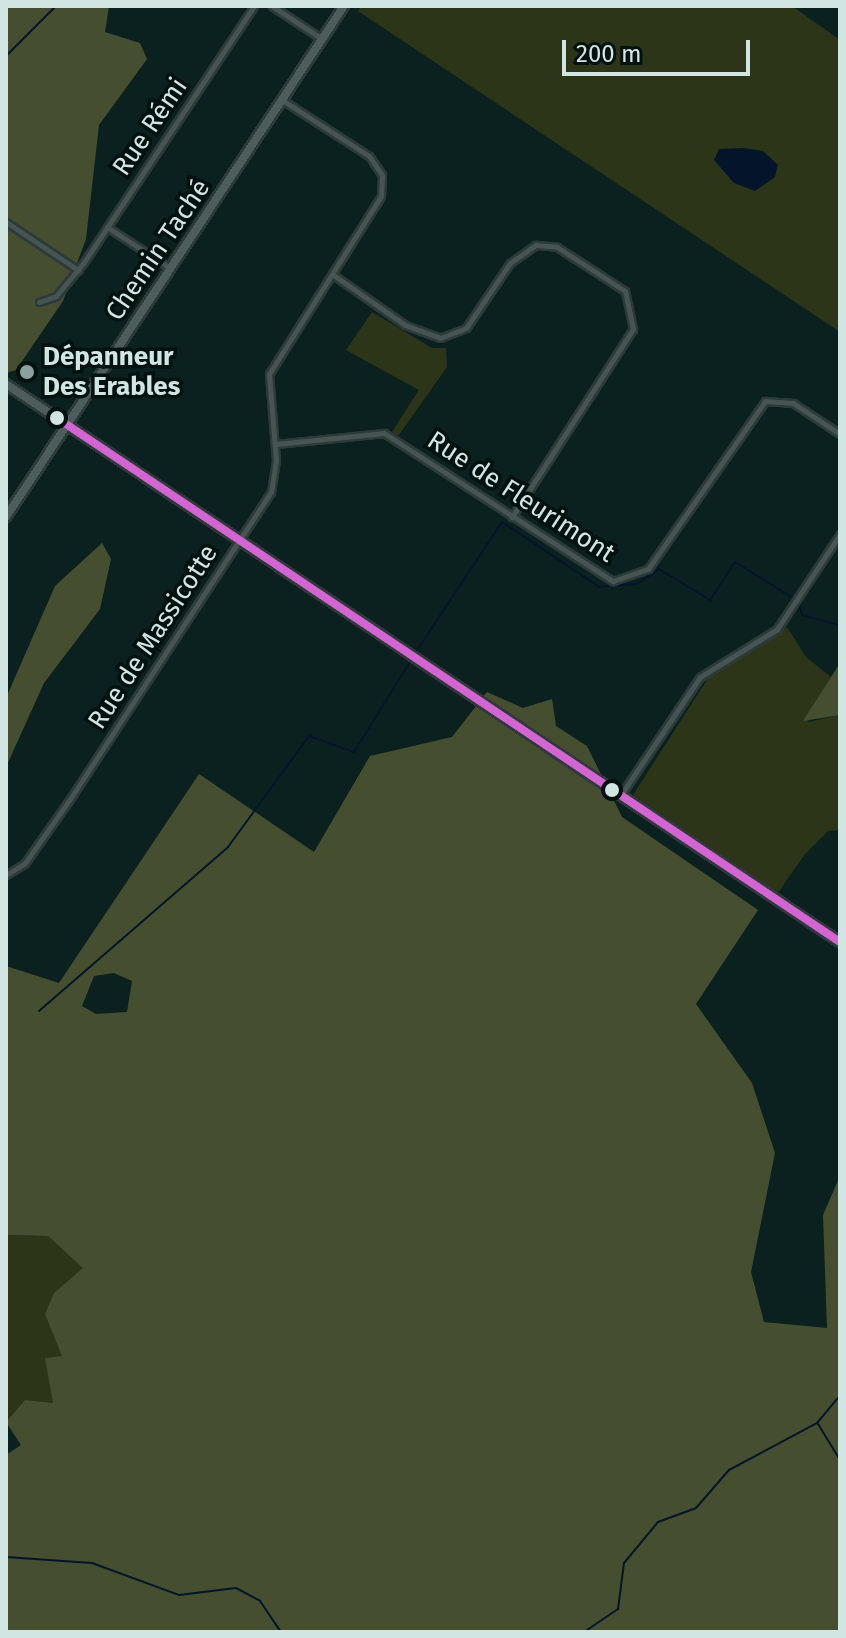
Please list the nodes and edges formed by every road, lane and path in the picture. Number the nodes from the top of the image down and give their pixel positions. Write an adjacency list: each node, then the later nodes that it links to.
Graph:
1 (254, 6): 7 (street, Rue Rémi)
2 (272, 6): 4 (street)
3 (344, 6): 4 (street, Chemin Taché)
4 (322, 39): 5 (street, Chemin Taché)
5 (282, 100): 8 (street, Chemin Taché); 10 (street, Rue de Massicotte)
6 (6, 222): 9 (street)
7 (107, 227): 8 (street); 9 (street, Rue Rémi)
8 (171, 268): 13 (street, Chemin Taché)
9 (78, 270): 11 (street, Rue Rémi)
10 (332, 274): 15 (street, Rue de Massicotte); 17 (street)
11 (39, 302)
12 (6, 384): 13 (street)
13 (66, 424): 16 (street, Chemin Taché); 19 (street)
14 (840, 434): 17 (street, Rue de Fleurimont)
15 (276, 444): 17 (street, Rue de Fleurimont); 19 (street, Rue de Massicotte)
16 (6, 517)
17 (512, 517)
18 (840, 534): 20 (street)
19 (239, 542): 20 (street); 21 (street, Rue de Massicotte)
20 (620, 796): 22 (street)
21 (6, 875)
22 (840, 942)

